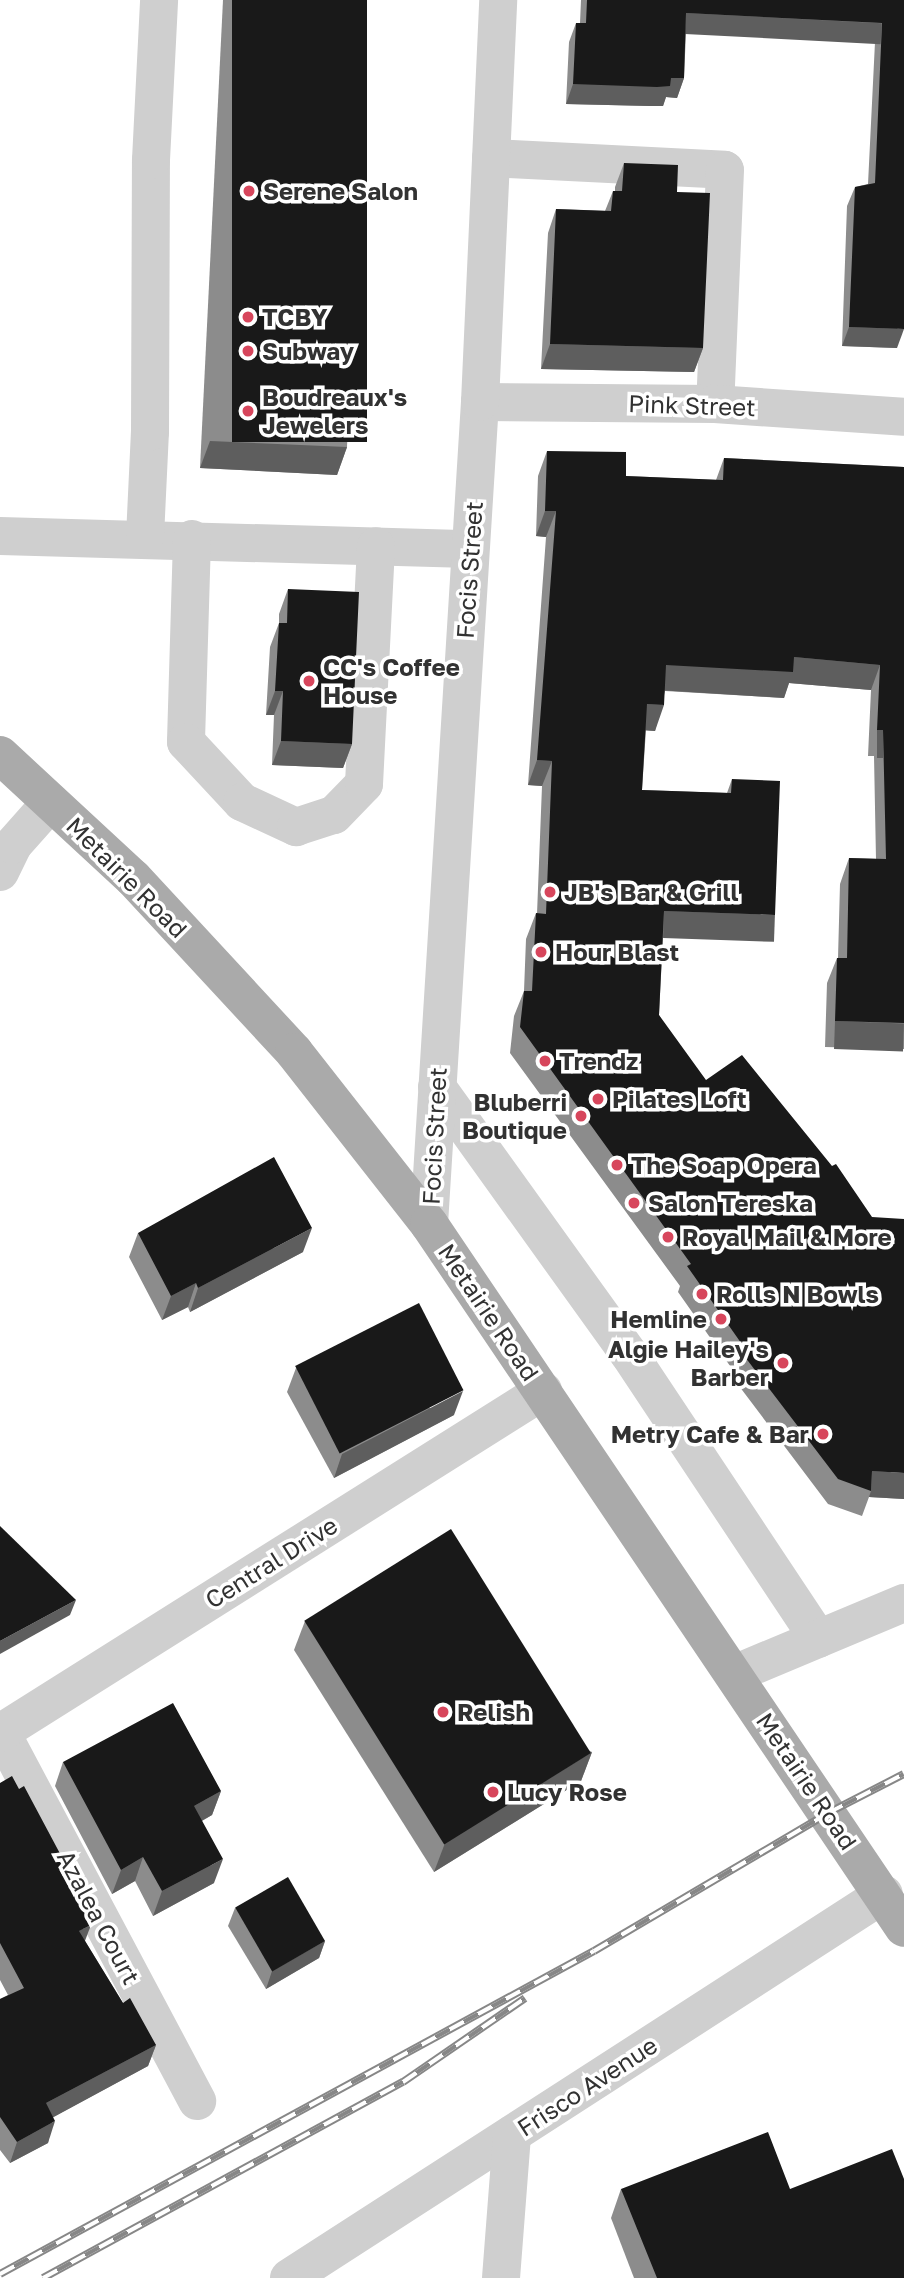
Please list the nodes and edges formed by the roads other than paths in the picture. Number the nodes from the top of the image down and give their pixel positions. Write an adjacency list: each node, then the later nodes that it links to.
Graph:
1 (159, 0): 8 (street)
2 (498, 0): 3 (street, Focis Street)
3 (491, 158): 4 (street, Focis Street); 5 (street)
4 (480, 402): 5 (street, Pink Street); 11 (street, Focis Street)
5 (715, 404): 6 (street, Pink Street)
6 (904, 417)
7 (0, 536): 8 (street)
8 (145, 537): 9 (street)
9 (192, 539): 10 (street); 10 (street)
10 (376, 547): 11 (street)
11 (470, 549): 15 (street, Focis Street)
12 (0, 755): 13 (main road, Metairie Road)
13 (51, 802): 14 (street); 16 (main road, Metairie Road)
14 (0, 872)
15 (437, 1087): 16 (street, Focis Street); 19 (street)
16 (429, 1224): 17 (main road, Metairie Road)
17 (543, 1391): 20 (main road, Metairie Road); 21 (street, Central Drive)
18 (904, 1603): 19 (street)
19 (818, 1639): 20 (street)
20 (734, 1674): 22 (main road, Metairie Road)
21 (0, 1733): 23 (street, Azalea Court)
22 (898, 1916): 24 (street, Frisco Avenue)
23 (197, 2101)
24 (512, 2134): 25 (street, Frisco Avenue); 26 (street)
25 (289, 2278)
26 (501, 2278)

